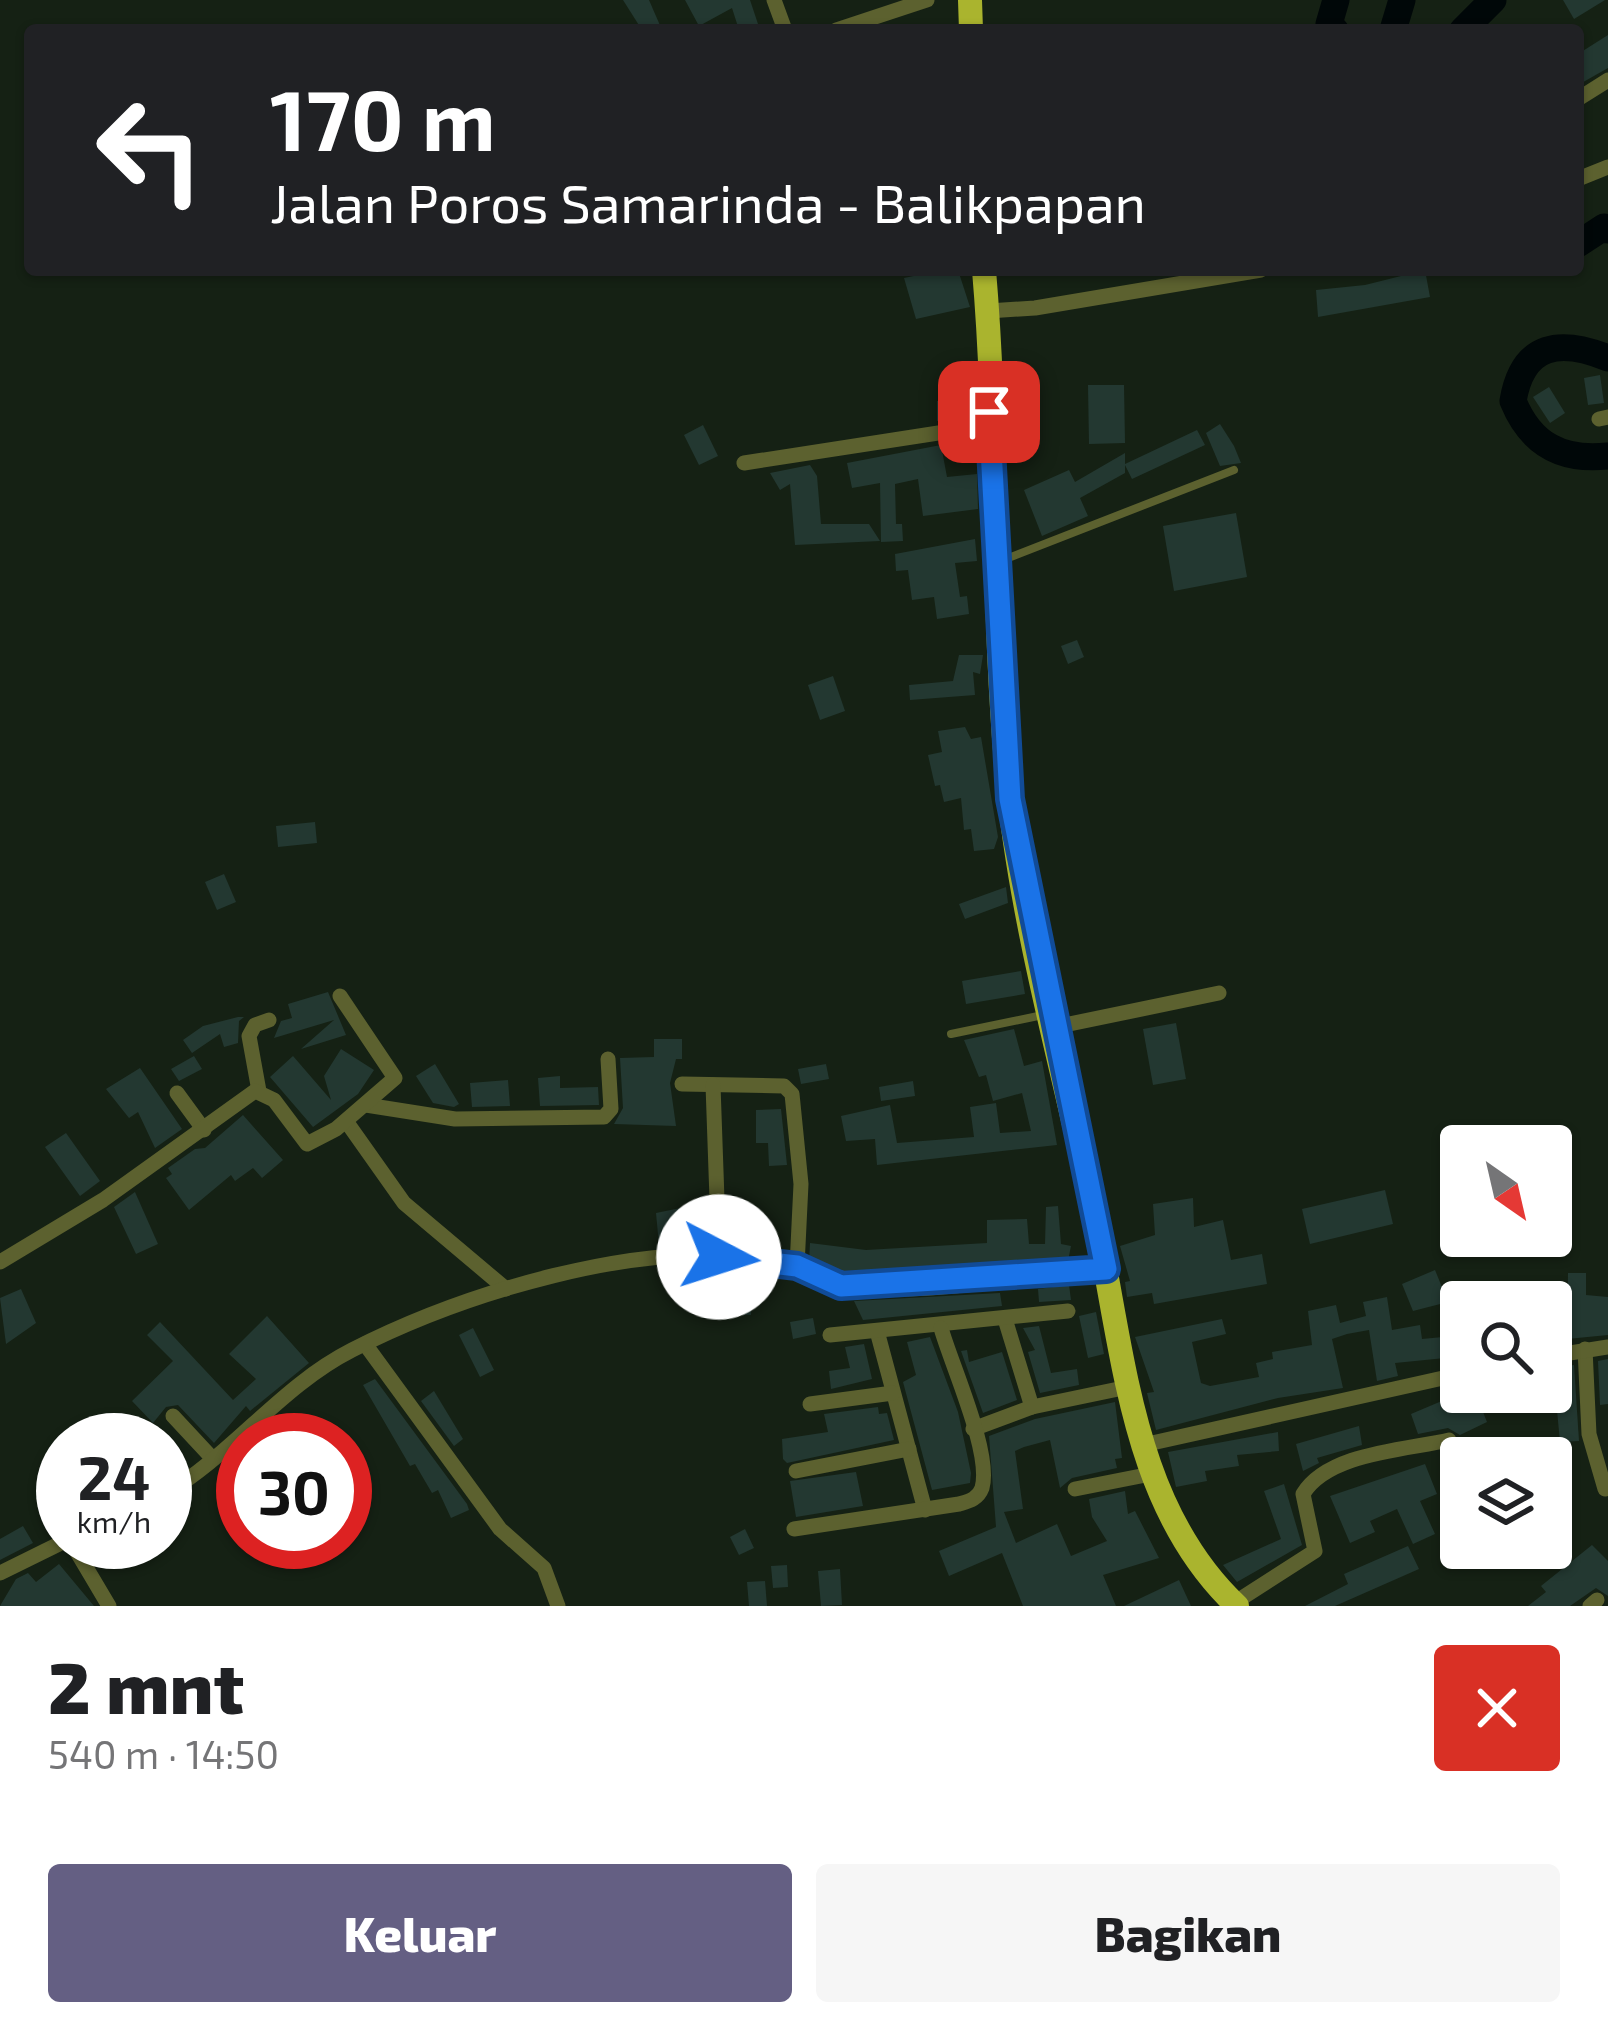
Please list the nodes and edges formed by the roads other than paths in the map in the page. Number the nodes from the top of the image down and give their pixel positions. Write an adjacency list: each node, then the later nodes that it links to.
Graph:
1 (927, 0): 2 (street)
2 (854, 24)
3 (985, 276): 5 (highway)
4 (1225, 276): 5 (street)
5 (988, 311): 6 (highway)
6 (990, 425): 7 (street); 9 (highway)
7 (744, 463)
8 (1234, 470): 9 (lane)
9 (997, 562): 13 (highway)
10 (1219, 993): 13 (street)
11 (340, 996): 20 (street)
12 (269, 1020): 18 (street)
13 (1053, 1020): 14 (lane); 26 (highway)
14 (951, 1034)
15 (608, 1059): 20 (street)
16 (682, 1084): 17 (street)
17 (713, 1085): 23 (street); 25 (street)
18 (259, 1091): 21 (street); 22 (street)
19 (177, 1093): 22 (street)
20 (366, 1105): 21 (street)
21 (346, 1120): 27 (street)
22 (204, 1130): 24 (street)
23 (719, 1257): 25 (street); 27 (street)
24 (0, 1262)
25 (797, 1266): 26 (street)
26 (1106, 1269): 38 (highway)
27 (506, 1289): 33 (street)
28 (1068, 1311): 29 (street)
29 (1005, 1319): 30 (street); 41 (street)
30 (941, 1328): 31 (street); 42 (street)
31 (877, 1331): 32 (street); 39 (street)
32 (830, 1335)
33 (365, 1344): 47 (street); 60 (street)
34 (1608, 1347): 35 (street)
35 (1586, 1349): 36 (street); 52 (street)
36 (1572, 1352)
37 (1440, 1379): 45 (street)
38 (1128, 1387): 41 (street); 45 (highway)
39 (893, 1393): 40 (street); 46 (street)
40 (810, 1404)
41 (1032, 1408): 42 (street)
42 (973, 1429): 53 (street)
43 (192, 1436): 47 (street)
44 (1440, 1442): 58 (street)
45 (1143, 1445): 50 (highway)
46 (909, 1448): 48 (street); 53 (street)
47 (213, 1459): 49 (street)
48 (796, 1471)
49 (192, 1474)
50 (1151, 1474): 51 (street); 58 (highway)
51 (1076, 1489)
52 (1605, 1490)
53 (925, 1510): 54 (street)
54 (794, 1529)
55 (36, 1556): 57 (street)
56 (85, 1569): 59 (street)
57 (0, 1573)
58 (1235, 1604)
59 (109, 1606)
60 (558, 1606)

